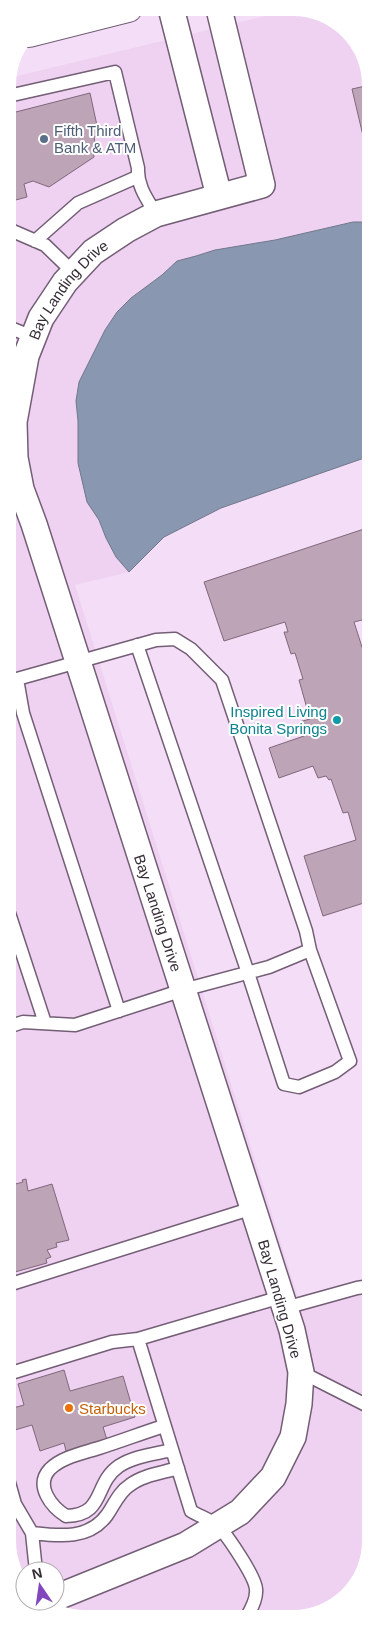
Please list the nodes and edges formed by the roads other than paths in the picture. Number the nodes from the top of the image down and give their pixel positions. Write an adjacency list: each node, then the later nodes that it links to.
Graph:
1 (96, 16): 4 (street)
2 (173, 16): 7 (street)
3 (221, 16): 7 (street, Bay Landing Drive)
4 (47, 28)
5 (16, 94): 6 (lane)
6 (137, 177): 8 (lane); 10 (lane)
7 (219, 196): 8 (street, Bay Landing Drive)
8 (156, 214): 11 (street, Bay Landing Drive)
9 (16, 233): 10 (lane)
10 (35, 241): 11 (lane)
11 (74, 273): 13 (street, Bay Landing Drive)
12 (16, 330): 13 (lane)
13 (33, 337): 14 (street, Bay Landing Drive)
14 (16, 410)
15 (16, 472): 17 (street, Bay Landing Drive)
16 (137, 645): 17 (lane); 21 (lane); 22 (lane)
17 (78, 661): 18 (lane); 23 (street, Bay Landing Drive)
18 (16, 679)
19 (16, 692): 24 (lane)
20 (16, 934): 25 (lane)
21 (310, 950): 22 (lane); 22 (lane)
22 (248, 973): 23 (lane)
23 (183, 990): 24 (lane); 27 (street, Bay Landing Drive)
24 (119, 1011): 25 (lane)
25 (45, 1023): 26 (lane)
26 (16, 1024)
27 (253, 1208): 28 (lane); 30 (street, Bay Landing Drive)
28 (16, 1282)
29 (362, 1287): 30 (lane)
30 (283, 1302): 31 (lane); 33 (street, Bay Landing Drive)
31 (138, 1339): 32 (lane); 35 (lane)
32 (16, 1372)
33 (300, 1372): 34 (lane); 39 (street, Bay Landing Drive)
34 (362, 1403)
35 (164, 1426): 36 (lane); 36 (lane)
36 (172, 1450): 37 (lane)
37 (178, 1468): 39 (lane); 40 (lane)
38 (16, 1506): 40 (lane)
39 (218, 1526): 42 (street, Bay Landing Drive); 43 (lane)
40 (32, 1533): 41 (lane)
41 (35, 1561)
42 (65, 1594)
43 (250, 1610)

